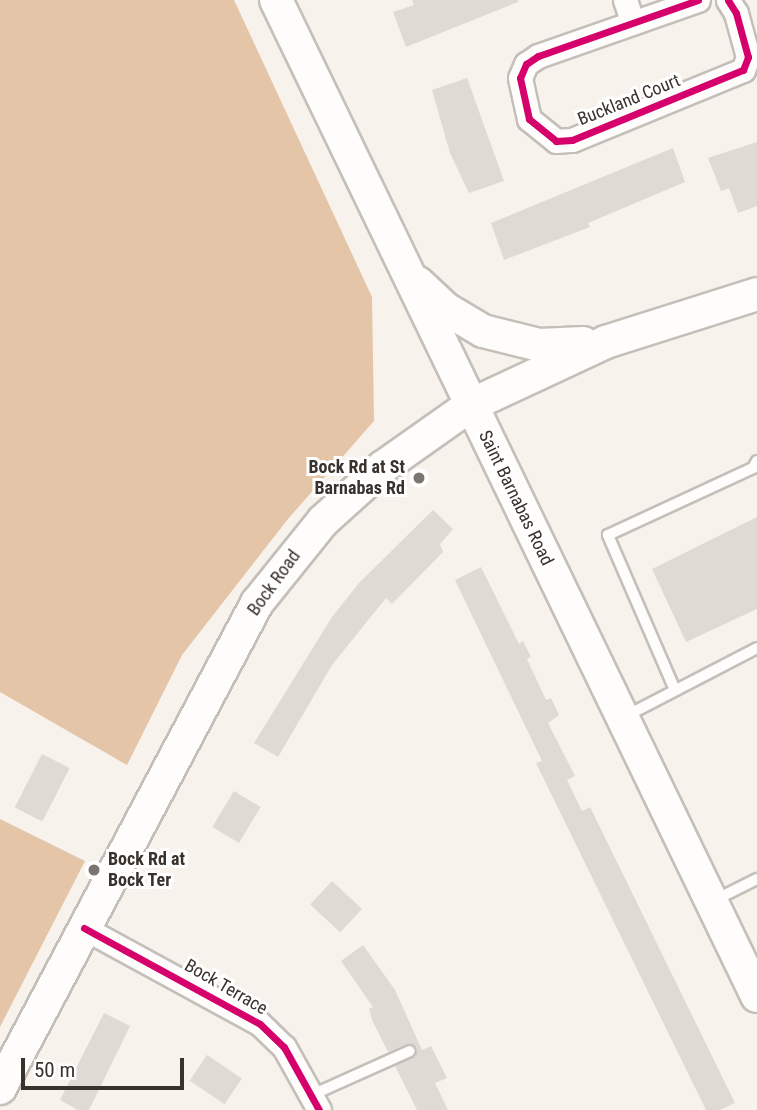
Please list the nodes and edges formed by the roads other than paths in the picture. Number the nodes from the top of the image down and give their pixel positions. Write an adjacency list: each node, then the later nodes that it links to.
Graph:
1 (276, 0): 6 (main road, Saint Barnabas Road)
2 (625, 0): 5 (street)
3 (698, 0): 5 (street, Buckland Court)
4 (728, 0): 5 (street, Buckland Court)
5 (633, 23)
6 (407, 273): 8 (main road); 9 (main road, Saint Barnabas Road)
7 (757, 294): 8 (main road, Bock Road)
8 (606, 342): 9 (main road, Bock Road)
9 (471, 405): 13 (main road, Saint Barnabas Road); 16 (main road, Bock Road)
10 (757, 461): 12 (lane)
11 (757, 648): 12 (lane)
12 (675, 690): 13 (lane)
13 (624, 717): 15 (main road, Saint Barnabas Road)
14 (757, 878): 15 (lane)
15 (713, 901): 17 (main road, Saint Barnabas Road)
16 (84, 929): 19 (main road, Bock Road); 20 (street, Bock Terrace)
17 (757, 996)
18 (410, 1051): 20 (lane)
19 (0, 1088)
20 (316, 1102)

